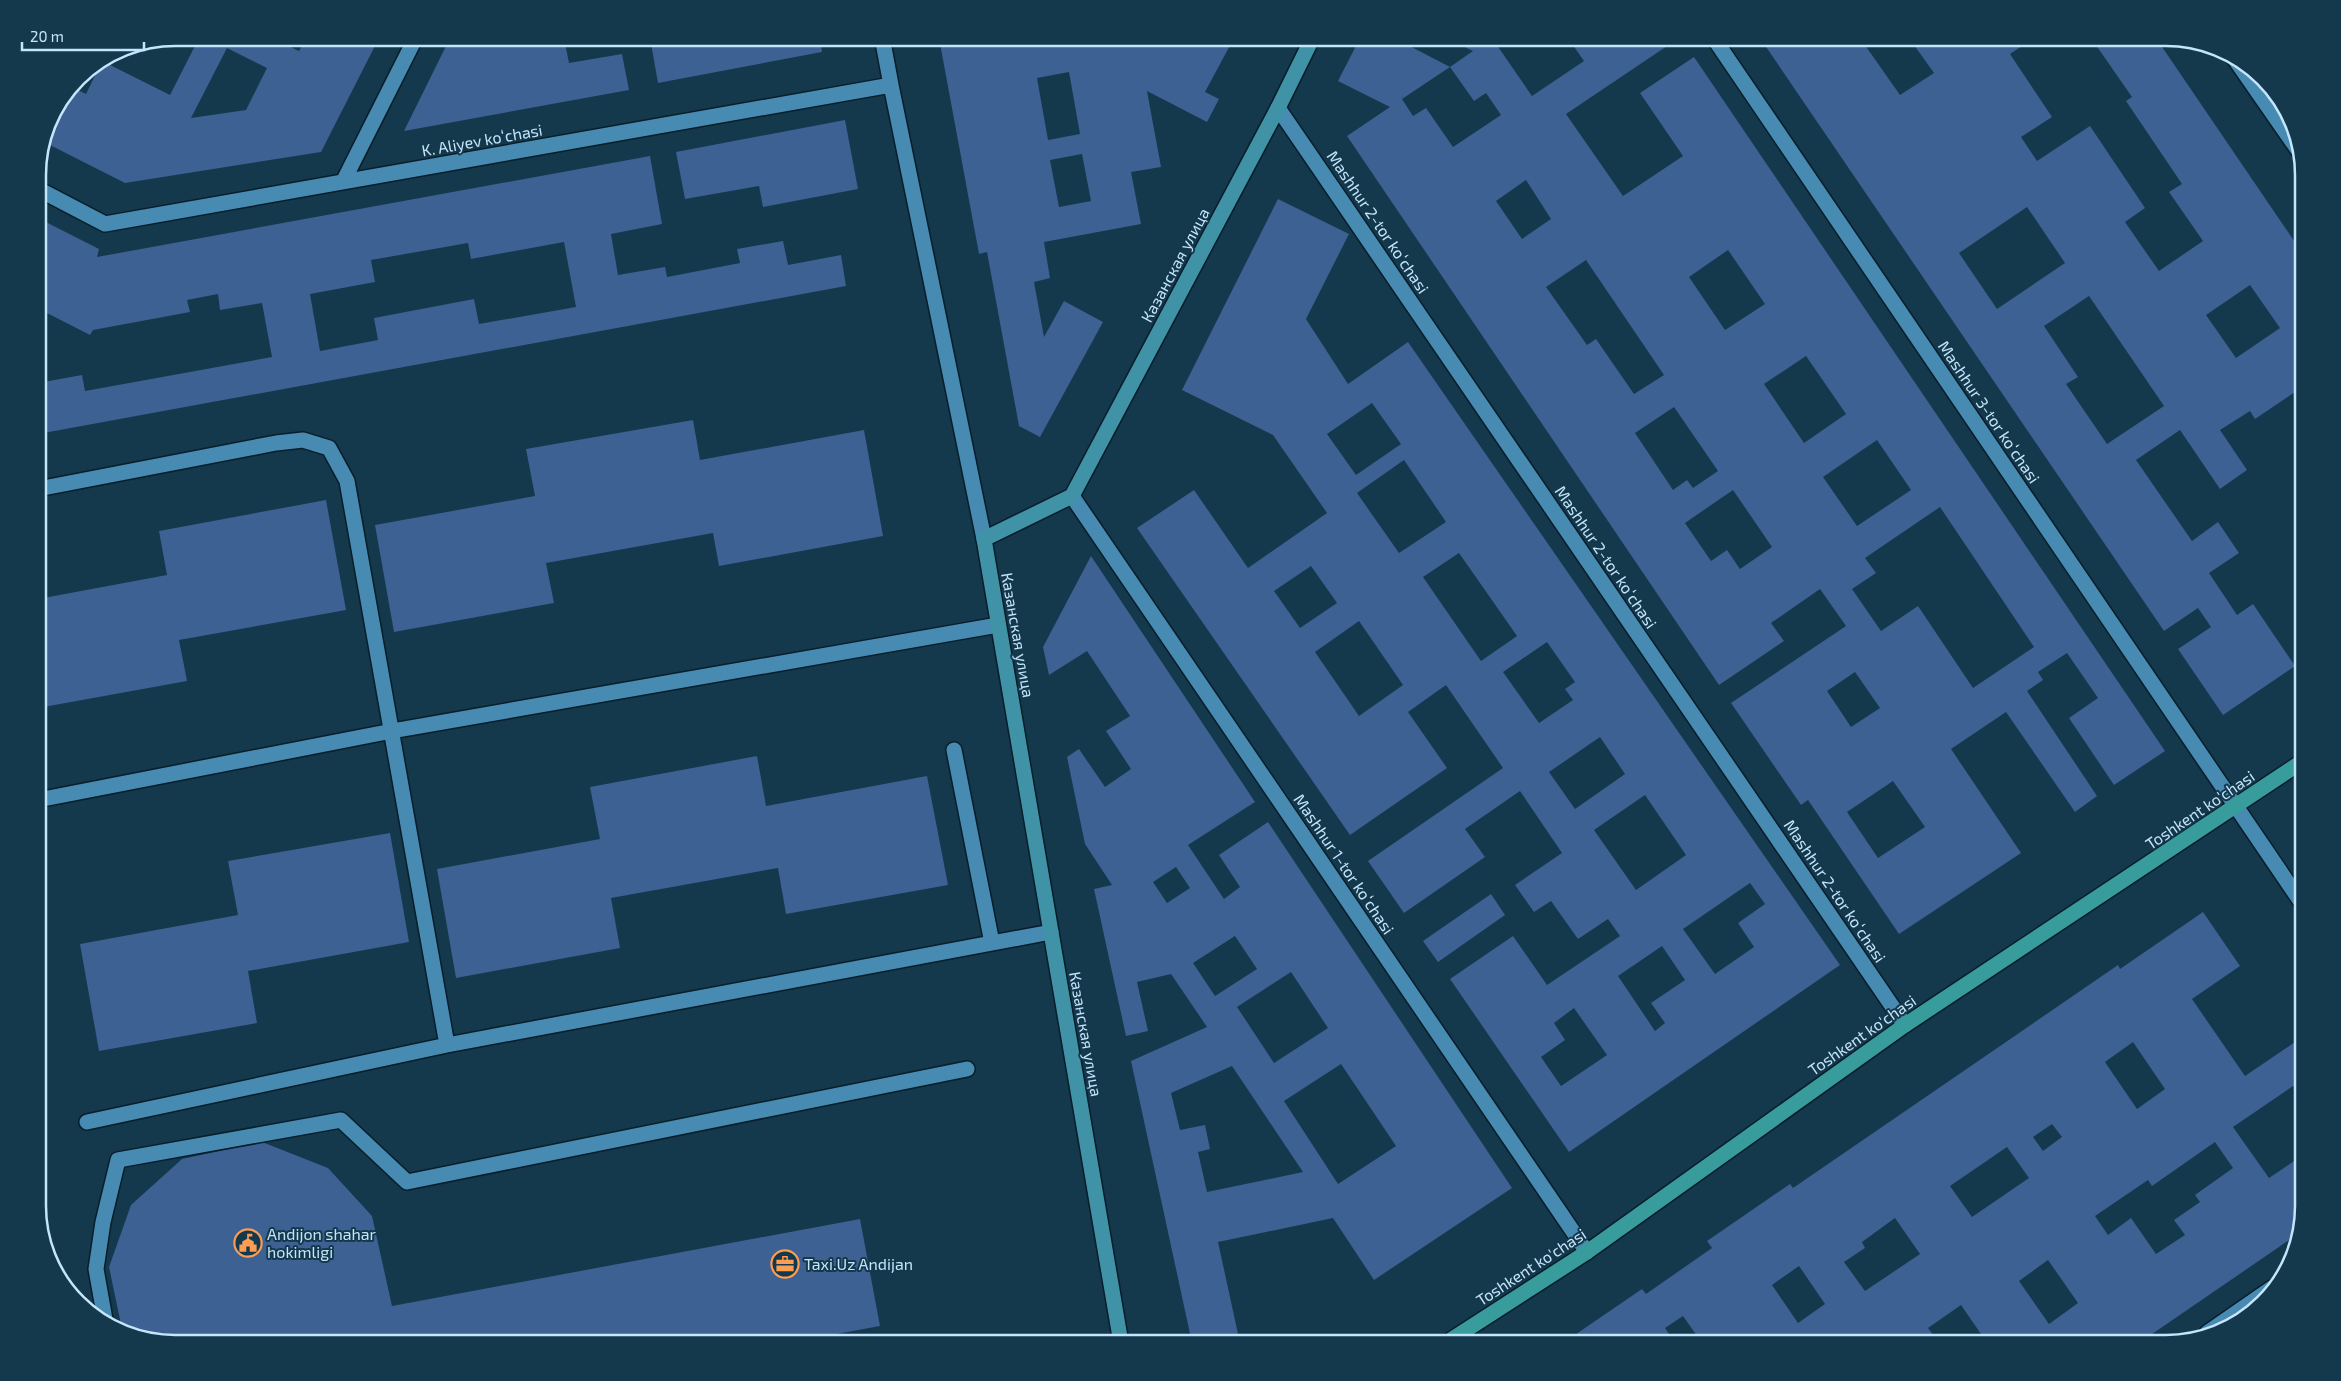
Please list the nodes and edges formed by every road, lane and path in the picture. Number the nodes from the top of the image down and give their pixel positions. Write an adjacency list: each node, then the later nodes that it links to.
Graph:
1 (1309, 46): 7 (street, Казанская улица)
2 (1719, 46): 19 (street, Mashhur 3-tor koʻchasi)
3 (411, 47): 9 (street)
4 (884, 47): 6 (street)
5 (2245, 74): 8 (street)
6 (891, 85): 9 (street, K. Aliyev koʻchasi); 13 (street)
7 (1278, 108): 12 (street, Казанская улица); 23 (street, Mashhur 2-tor koʻchasi)
8 (2289, 137)
9 (343, 182): 10 (street, K. Aliyev koʻchasi)
10 (47, 194)
11 (47, 487): 15 (street)
12 (1072, 496): 13 (street); 27 (street, Mashhur 1-tor koʻchasi)
13 (984, 539): 14 (street, Казанская улица)
14 (998, 625): 15 (street); 21 (street, Казанская улица)
15 (392, 731): 18 (street); 24 (street)
16 (954, 750): 22 (street)
17 (2295, 767): 19 (main road, Toshkent ko'chasi)
18 (47, 798)
19 (2236, 807): 20 (street, Mashhur 3-tor koʻchasi); 23 (main road, Toshkent ko'chasi)
20 (2295, 889)
21 (1051, 932): 22 (street); 31 (street, Казанская улица)
22 (992, 943): 24 (street)
23 (1905, 1025): 27 (main road, Toshkent ko'chasi)
24 (447, 1045): 26 (street)
25 (967, 1069): 29 (street)
26 (87, 1122)
27 (1587, 1252): 32 (main road, Toshkent ko'chasi)
28 (2248, 1305): 30 (street)
29 (104, 1312)
30 (2232, 1316)
31 (1119, 1335)
32 (1460, 1335)

